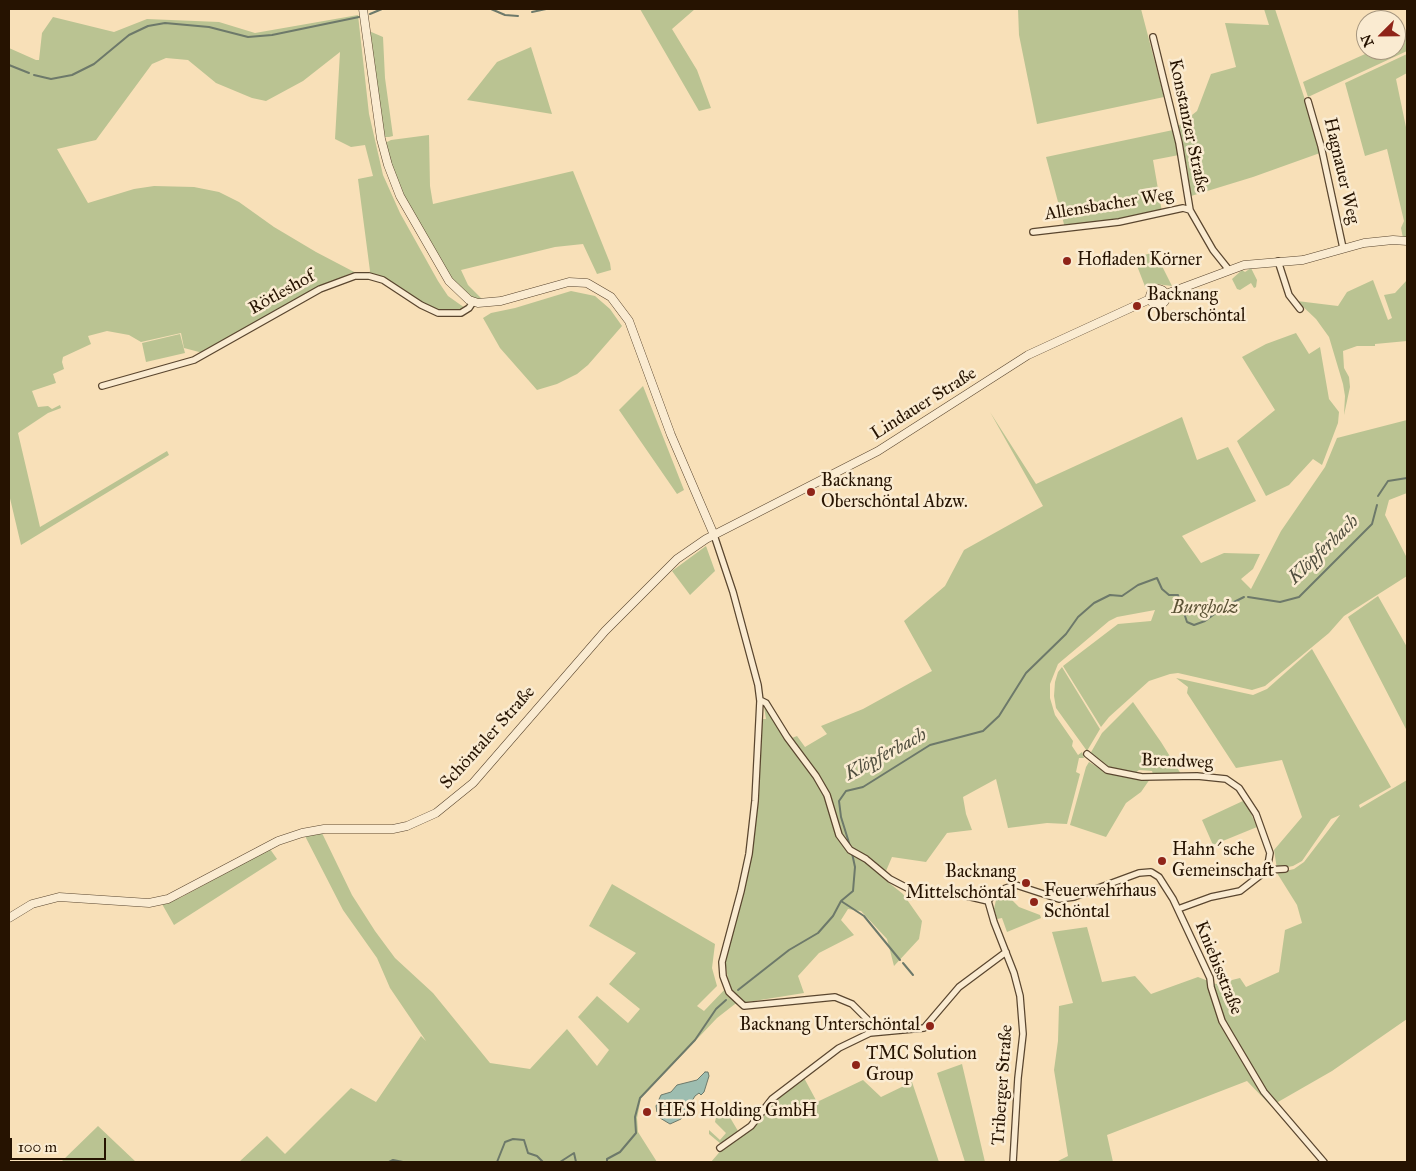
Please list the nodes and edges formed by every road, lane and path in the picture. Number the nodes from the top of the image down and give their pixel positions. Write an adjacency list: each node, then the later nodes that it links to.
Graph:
1 (363, 9): 12 (street)
2 (1153, 37): 4 (street, Konstanzer Straße)
3 (1308, 101): 7 (street, Hagnauer Weg)
4 (1190, 210): 5 (street, Allensbacher Weg); 9 (street, Konstanzer Straße)
5 (1034, 232)
6 (1407, 241): 7 (street, Lindauer Straße)
7 (1342, 248): 8 (street, Lindauer Straße)
8 (1278, 261): 9 (street, Lindauer Straße); 13 (street)
9 (1229, 270): 10 (street, Lindauer Straße)
10 (1166, 294): 11 (street, Lindauer Straße); 11 (street, Lindauer Straße)
11 (1150, 299): 15 (street, Lindauer Straße)
12 (473, 302): 14 (street, Rötleshof); 15 (street)
13 (1300, 309)
14 (102, 386)
15 (714, 535): 16 (street); 22 (street, Schöntaler Straße)
16 (760, 700): 20 (street); 24 (street)
17 (1087, 754): 18 (street, Brendweg)
18 (1267, 870): 19 (street); 21 (street)
19 (1285, 870)
20 (988, 901): 21 (street, Kniebisstraße); 23 (street, Triberger Straße)
21 (1178, 909): 27 (street, Kniebisstraße)
22 (9, 918)
23 (1006, 952): 24 (street); 26 (street, Triberger Straße)
24 (880, 1032): 25 (street)
25 (720, 1148)
26 (1013, 1162)
27 (1324, 1162)

